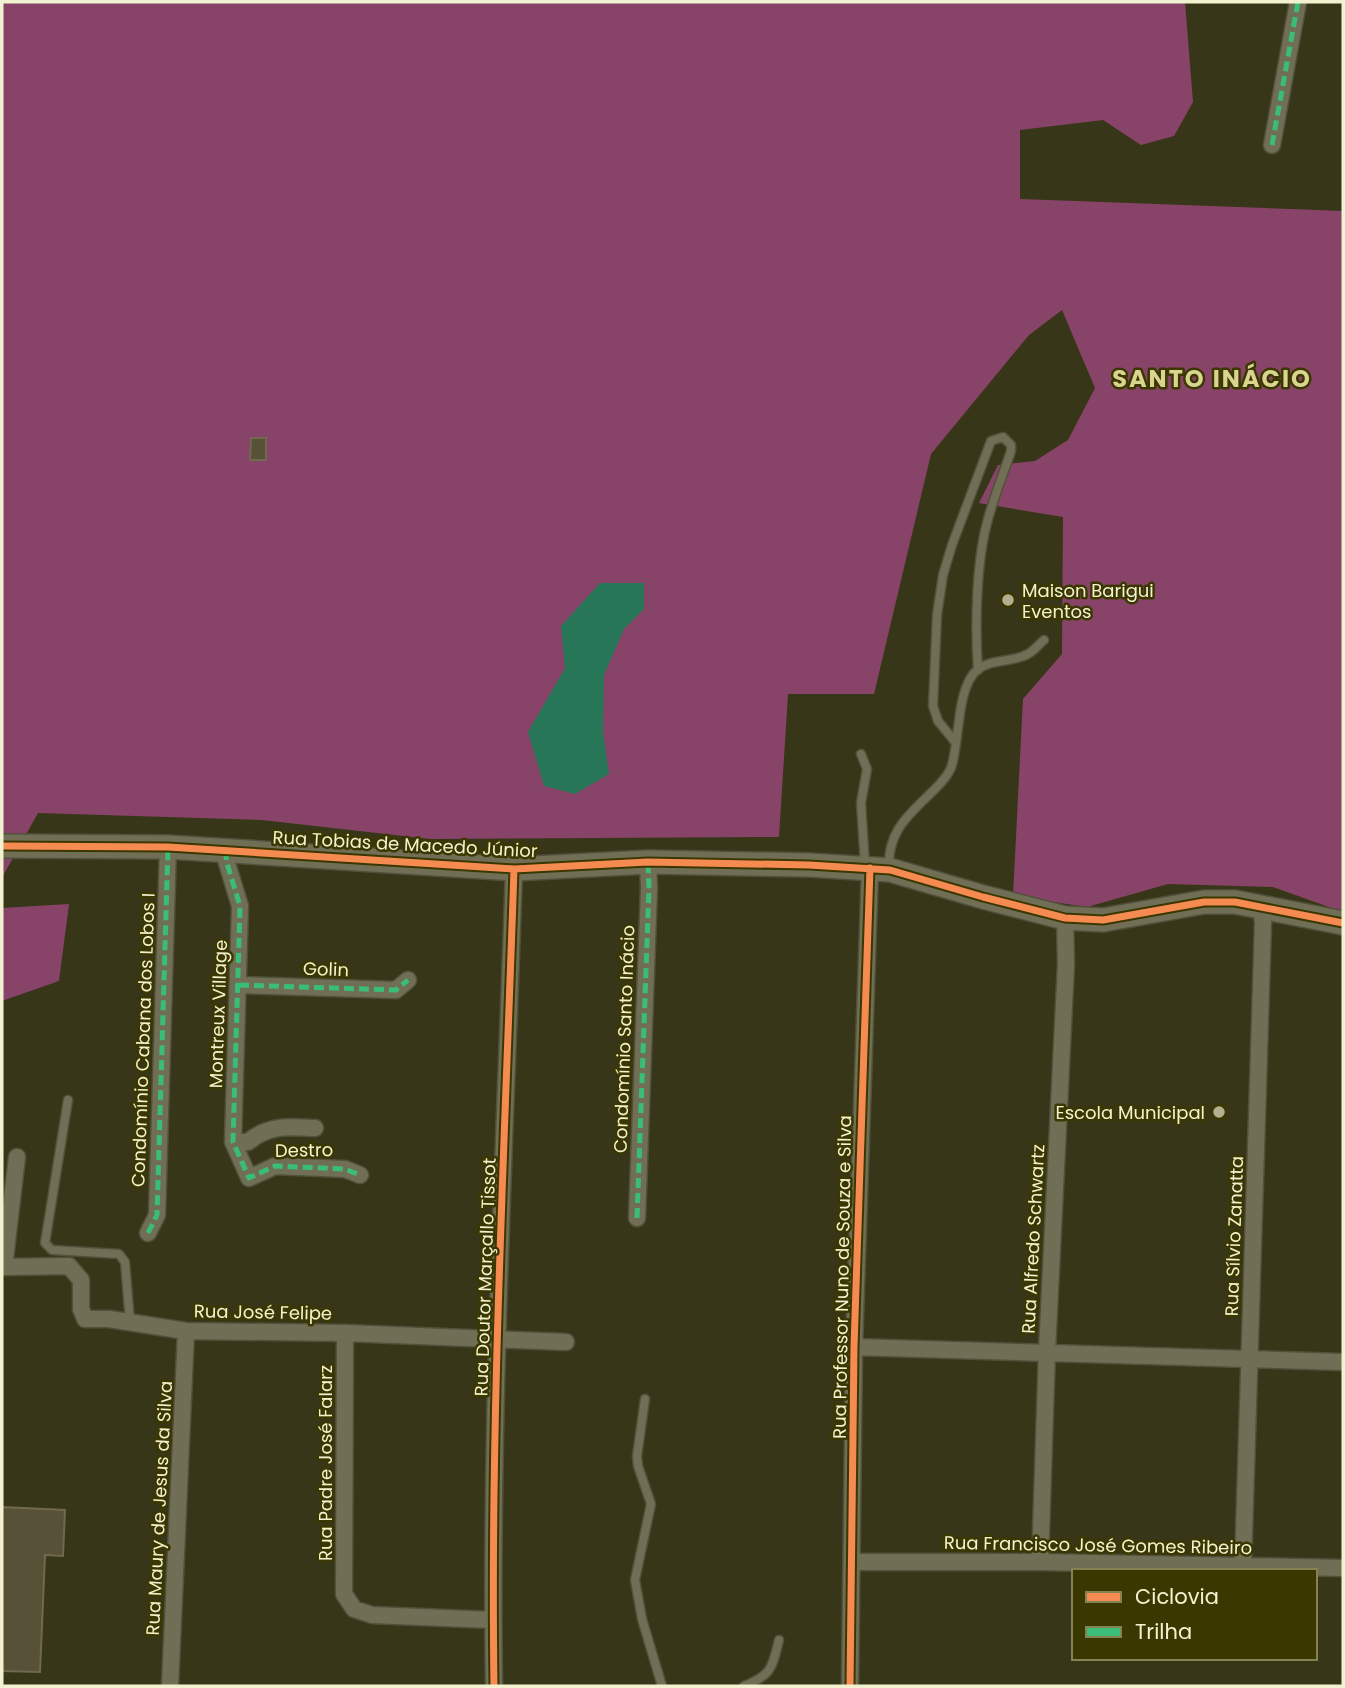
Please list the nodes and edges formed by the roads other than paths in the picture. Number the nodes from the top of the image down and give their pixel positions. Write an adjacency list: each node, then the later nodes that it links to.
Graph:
1 (1298, 2): 2 (street)
2 (1272, 145)
3 (1044, 640): 4 (lane)
4 (978, 670): 5 (lane); 5 (lane)
5 (956, 743): 12 (lane)
6 (861, 754): 12 (lane)
7 (2, 846): 8 (street, Rua Tobias de Macedo Júnior)
8 (168, 847): 9 (street, Rua Tobias de Macedo Júnior); 25 (street, Condomínio Cabana dos Lobos I)
9 (227, 850): 11 (street, Rua Tobias de Macedo Júnior); 17 (street, Montreux Village)
10 (648, 862): 11 (street, Rua Tobias de Macedo Júnior); 12 (street, Rua Tobias de Macedo Júnior); 24 (street, Condomínio Santo Inácio)
11 (514, 869): 30 (street, Rua Doutor Marçallo Tissot)
12 (875, 869): 14 (street, Rua Tobias de Macedo Júnior); 32 (street, Rua Professor Nuno de Souza e Silva)
13 (1261, 907): 14 (street, Rua Tobias de Macedo Júnior); 15 (street, Rua Tobias de Macedo Júnior); 34 (street, Rua Sílvio Zanatta)
14 (1065, 918): 33 (street, Rua Alfredo Schwartz)
15 (1343, 923)
16 (408, 980): 17 (street, Golin)
17 (239, 985): 20 (street, Montreux Village)
18 (68, 1100): 27 (lane)
19 (315, 1128): 20 (street)
20 (233, 1142): 23 (street, Montreux Village)
21 (17, 1157): 26 (street)
22 (360, 1175): 23 (street, Destro)
23 (249, 1178)
24 (637, 1217)
25 (148, 1233)
26 (3, 1267): 27 (street, Rua José Felipe)
27 (130, 1322): 28 (street, Rua José Felipe)
28 (186, 1331): 29 (street, Rua José Felipe); 43 (street, Rua Maury de Jesus da Silva)
29 (345, 1333): 30 (street, Rua José Felipe); 41 (street, Rua Padre José Falarz)
30 (498, 1340): 31 (street, Rua José Felipe); 41 (street, Rua Doutor Marçallo Tissot)
31 (566, 1342)
32 (854, 1347): 33 (street); 37 (street, Rua Professor Nuno de Souza e Silva)
33 (1047, 1351): 34 (street); 38 (street, Rua Alfredo Schwartz)
34 (1250, 1360): 35 (street); 39 (street, Rua Sílvio Zanatta)
35 (1343, 1362)
36 (645, 1399): 45 (lane)
37 (853, 1562): 38 (street, Rua Francisco José Gomes Ribeiro); 47 (street, Rua Professor Nuno de Souza e Silva)
38 (1040, 1562): 39 (street, Rua Francisco José Gomes Ribeiro)
39 (1243, 1566): 40 (street, Rua Francisco José Gomes Ribeiro)
40 (1343, 1568)
41 (493, 1620): 44 (street, Rua Doutor Marçallo Tissot)
42 (779, 1640): 46 (lane)
43 (170, 1686)
44 (494, 1686)
45 (662, 1686)
46 (744, 1686)
47 (850, 1686)

